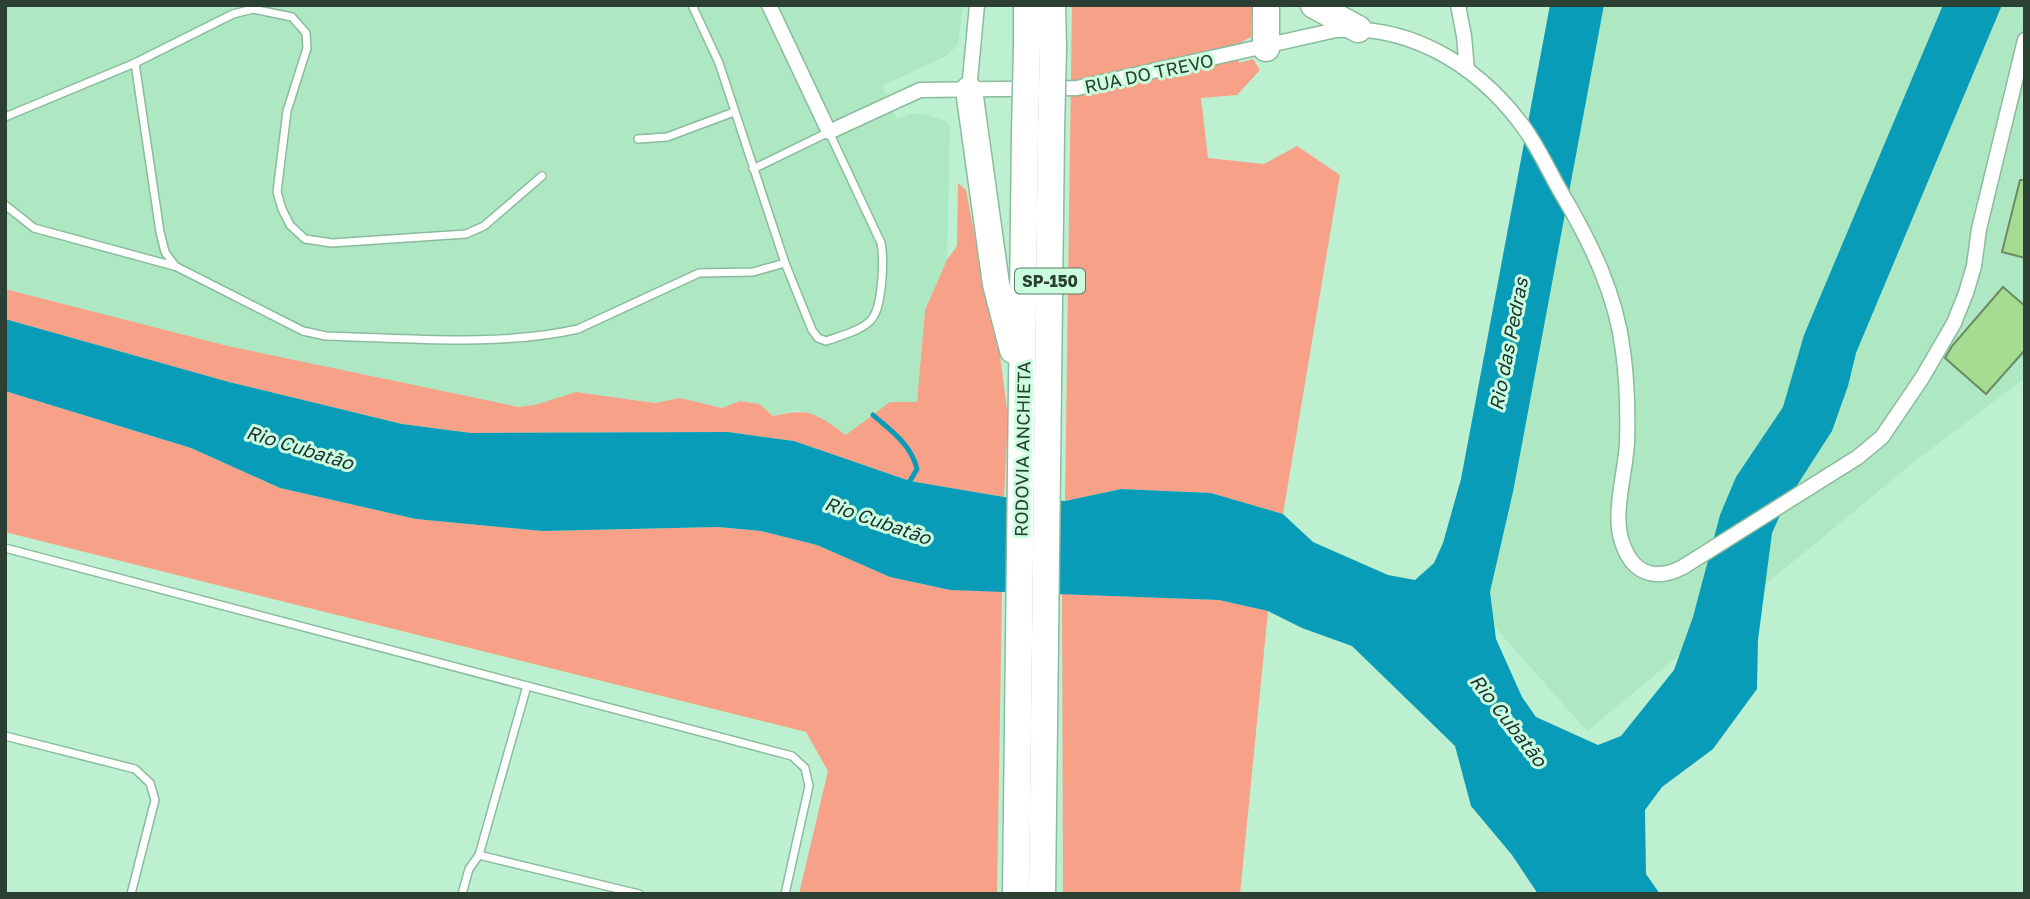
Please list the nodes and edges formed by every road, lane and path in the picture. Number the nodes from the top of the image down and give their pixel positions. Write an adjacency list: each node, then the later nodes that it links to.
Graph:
1 (692, 5): 17 (lane)
2 (769, 5): 20 (street)
3 (977, 5): 16 (street)
4 (1027, 5): 11 (highway, RODOVIA ANCHIETA / SP-150)
5 (1052, 5): 11 (highway, RODOVIA ANCHIETA / SP-150)
6 (1266, 5): 12 (highway)
7 (1314, 5): 9 (highway)
8 (1458, 5): 14 (street)
9 (1358, 29): 12 (street, RUA DO TREVO); 14 (street, RUA DO TREVO)
10 (2025, 40): 15 (street, RUA DO TREVO)
11 (1040, 47): 19 (highway, RODOVIA ANCHIETA / SP-150, bridge)
12 (1266, 47): 16 (street, RUA DO TREVO)
13 (135, 63): 18 (lane); 23 (lane); 26 (lane)
14 (1467, 70): 15 (street, RUA DO TREVO)
15 (2019, 82)
16 (968, 90): 20 (street, RUA DO TREVO); 27 (highway)
17 (734, 111): 21 (lane); 22 (lane)
18 (5, 117)
19 (1038, 131): 27 (highway, RODOVIA ANCHIETA / SP-150); 28 (highway, RODOVIA ANCHIETA / SP-150)
20 (829, 132): 22 (lane); 25 (lane)
21 (638, 139)
22 (753, 169): 25 (lane)
23 (542, 176)
24 (5, 205): 26 (lane)
25 (785, 263): 26 (lane)
26 (175, 266)
27 (1023, 387): 28 (highway, RODOVIA ANCHIETA / SP-150)
28 (1035, 431): 30 (highway, RODOVIA ANCHIETA / SP-150)
29 (5, 548): 31 (lane)
30 (1032, 612): 38 (highway, RODOVIA ANCHIETA / SP-150); 39 (highway, RODOVIA ANCHIETA / SP-150)
31 (527, 686): 33 (lane); 37 (lane)
32 (5, 736): 34 (lane)
33 (479, 855): 35 (lane); 36 (lane)
34 (131, 894)
35 (463, 894)
36 (639, 894)
37 (785, 894)
38 (1016, 894)
39 (1042, 894)

